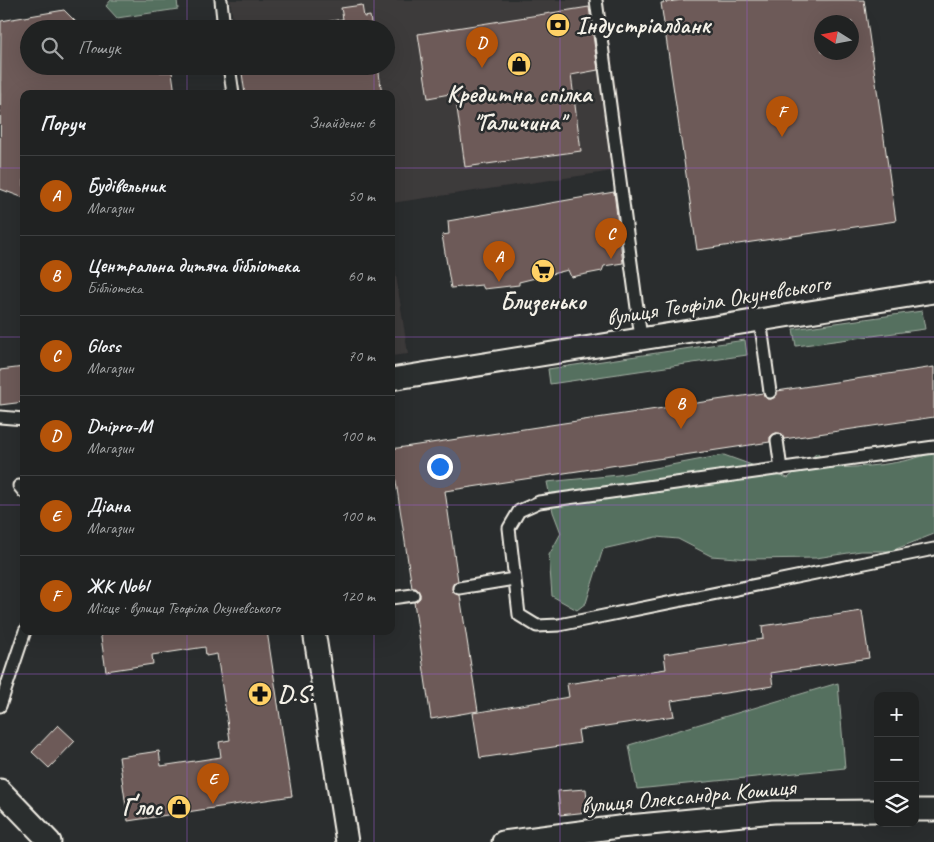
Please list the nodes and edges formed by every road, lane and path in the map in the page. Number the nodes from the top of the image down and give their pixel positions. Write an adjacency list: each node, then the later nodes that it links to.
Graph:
1 (221, 0): 3 (lane)
2 (596, 0): 8 (lane)
3 (223, 20)
4 (230, 75): 5 (lane)
5 (232, 90)
6 (934, 292): 7 (street, вулиця Теофіла Окуневського)
7 (760, 319): 8 (street, вулиця Теофіла Окуневського); 10 (lane)
8 (641, 338): 9 (street, вулиця Теофіла Окуневського)
9 (395, 378)
10 (770, 392)
11 (0, 417): 12 (lane)
12 (20, 419)
13 (777, 440): 15 (lane)
14 (934, 447): 15 (lane)
15 (781, 469): 17 (lane)
16 (934, 549): 17 (lane)
17 (514, 579): 18 (lane)
18 (459, 588)
19 (413, 595): 20 (lane)
20 (395, 597)
21 (24, 635): 23 (lane)
22 (315, 635): 30 (street)
23 (0, 706)
24 (0, 790): 29 (street)
25 (919, 810): 26 (street)
26 (934, 810)
27 (874, 811): 28 (street, вулиця Олександра Кошиця)
28 (622, 834): 31 (street, вулиця Олександра Кошиця)
29 (50, 842)
30 (347, 842)
31 (503, 842)

